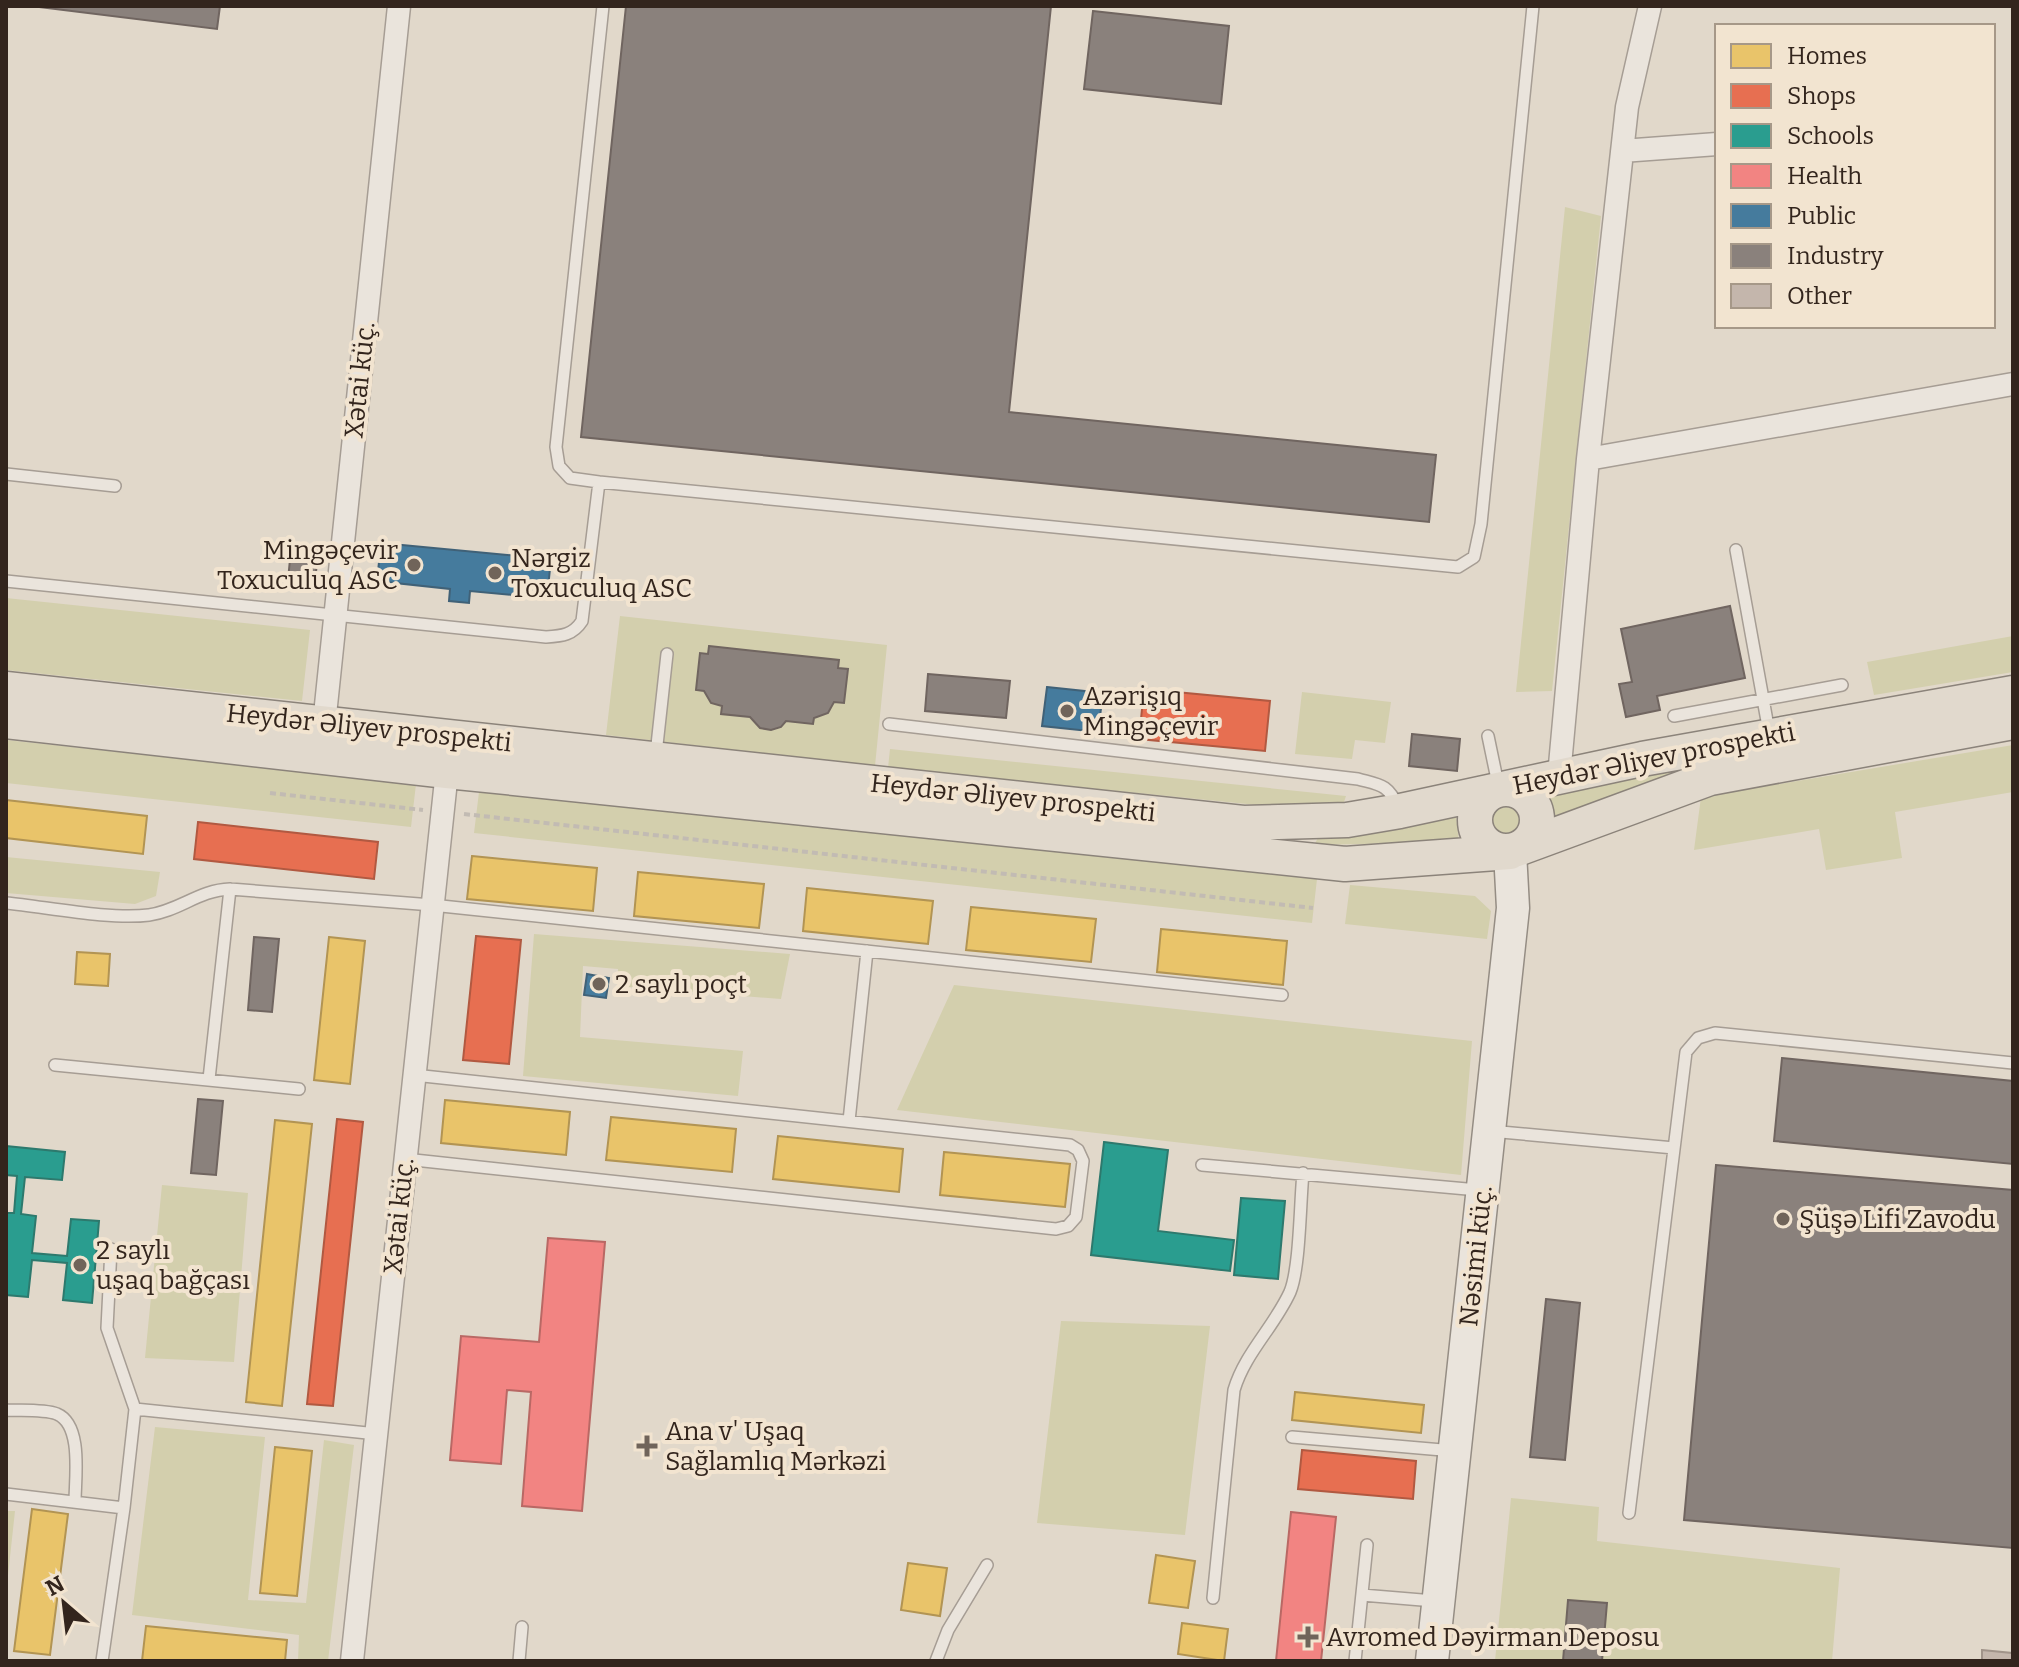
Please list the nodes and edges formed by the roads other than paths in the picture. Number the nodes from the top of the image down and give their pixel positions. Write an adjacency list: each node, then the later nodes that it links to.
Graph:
1 (399, 6): 14 (street, Xətai küç.)
2 (603, 6): 10 (lane)
3 (1533, 6): 10 (lane)
4 (1650, 6): 6 (street)
5 (1715, 144): 6 (street)
6 (1622, 151): 8 (street)
7 (2013, 384): 8 (street)
8 (1588, 459): 29 (street)
9 (6, 474): 11 (lane)
10 (599, 482): 14 (lane)
11 (115, 486)
12 (1736, 550): 19 (lane)
13 (6, 581): 14 (lane)
14 (335, 615): 26 (street, Xətai küç.)
15 (667, 654): 27 (lane)
16 (1842, 685): 19 (lane)
17 (6, 689): 26 (main road, Heydər Əliyev prospekti)
18 (2013, 693): 25 (main road, Heydər Əliyev prospekti)
19 (1764, 700): 20 (lane); 25 (lane)
20 (1674, 716)
21 (6, 721): 26 (main road, Heydər Əliyev prospekti)
22 (2013, 722): 32 (main road, Heydər Əliyev prospekti)
23 (889, 724): 31 (lane)
24 (1488, 736): 30 (lane)
25 (1770, 737): 29 (main road, Heydər Əliyev prospekti)
26 (323, 739): 27 (main road, Heydər Əliyev prospekti); 28 (main road, Heydər Əliyev prospekti)
27 (656, 759): 31 (main road, Heydər Əliyev prospekti)
28 (447, 771): 32 (main road, Heydər Əliyev prospekti); 35 (street, Xətai küç.)
29 (1559, 776): 30 (main road, Heydər Əliyev prospekti)
30 (1499, 789): 31 (main road, Heydər Əliyev prospekti); 32 (main road); 32 (main road)
31 (1400, 811)
32 (1515, 850): 44 (street, Nəsimi küç.)
33 (230, 889): 34 (lane); 35 (lane); 41 (lane)
34 (6, 903)
35 (432, 905): 36 (lane); 40 (street, Xətai küç.)
36 (867, 951): 37 (lane); 43 (lane)
37 (1282, 995)
38 (2013, 1063): 45 (lane)
39 (55, 1065): 41 (lane)
40 (414, 1075): 43 (lane); 46 (street, Xətai küç.)
41 (209, 1079): 42 (lane)
42 (299, 1089)
43 (849, 1121): 46 (lane)
44 (1489, 1131): 45 (lane); 49 (street, Nəsimi küç.)
45 (1674, 1148): 59 (lane)
46 (405, 1159): 53 (street, Xətai küç.)
47 (1202, 1165): 48 (lane)
48 (1303, 1173): 49 (lane); 63 (lane)
49 (1483, 1191): 55 (street, Nəsimi küç.)
50 (111, 1249): 51 (lane)
51 (135, 1409): 53 (lane); 58 (lane)
52 (6, 1410): 57 (lane)
53 (377, 1434): 67 (street, Xətai küç.)
54 (1292, 1437): 55 (lane)
55 (1455, 1451): 64 (street, Nəsimi küç.)
56 (6, 1494): 57 (lane)
57 (75, 1502): 58 (lane)
58 (124, 1508): 66 (lane)
59 (1629, 1513)
60 (1367, 1545): 62 (lane)
61 (987, 1565): 69 (lane)
62 (1362, 1595): 64 (lane); 70 (lane)
63 (1213, 1598)
64 (1439, 1602): 71 (street, Nəsimi küç.)
65 (522, 1627): 68 (lane)
66 (102, 1661)
67 (352, 1661)
68 (519, 1661)
69 (936, 1661)
70 (1355, 1661)
71 (1432, 1661)

